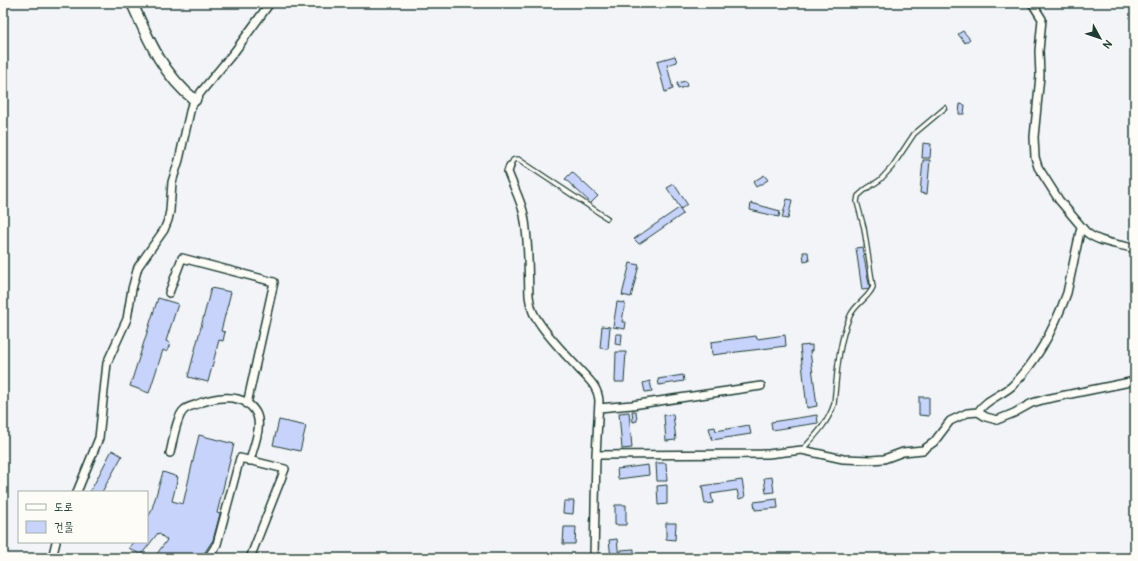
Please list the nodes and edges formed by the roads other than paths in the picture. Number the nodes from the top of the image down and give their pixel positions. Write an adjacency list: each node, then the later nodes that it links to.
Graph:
1 (132, 3): 4 (street)
2 (270, 3): 4 (street)
3 (1032, 3): 8 (street)
4 (195, 100): 20 (street)
5 (945, 108): 16 (lane)
6 (510, 166): 7 (lane); 14 (street)
7 (607, 218)
8 (1081, 227): 9 (street); 15 (street)
9 (1135, 249)
10 (169, 293): 13 (street)
11 (1135, 381): 15 (street)
12 (761, 386): 14 (street)
13 (247, 404): 17 (street); 19 (street)
14 (599, 408): 18 (street)
15 (978, 412): 16 (street)
16 (802, 450): 18 (street)
17 (170, 453)
18 (596, 455): 25 (street)
19 (250, 460): 23 (street); 24 (street)
20 (77, 491)
21 (56, 543): 22 (street)
22 (52, 558)
23 (208, 558)
24 (250, 558)
25 (594, 558)

